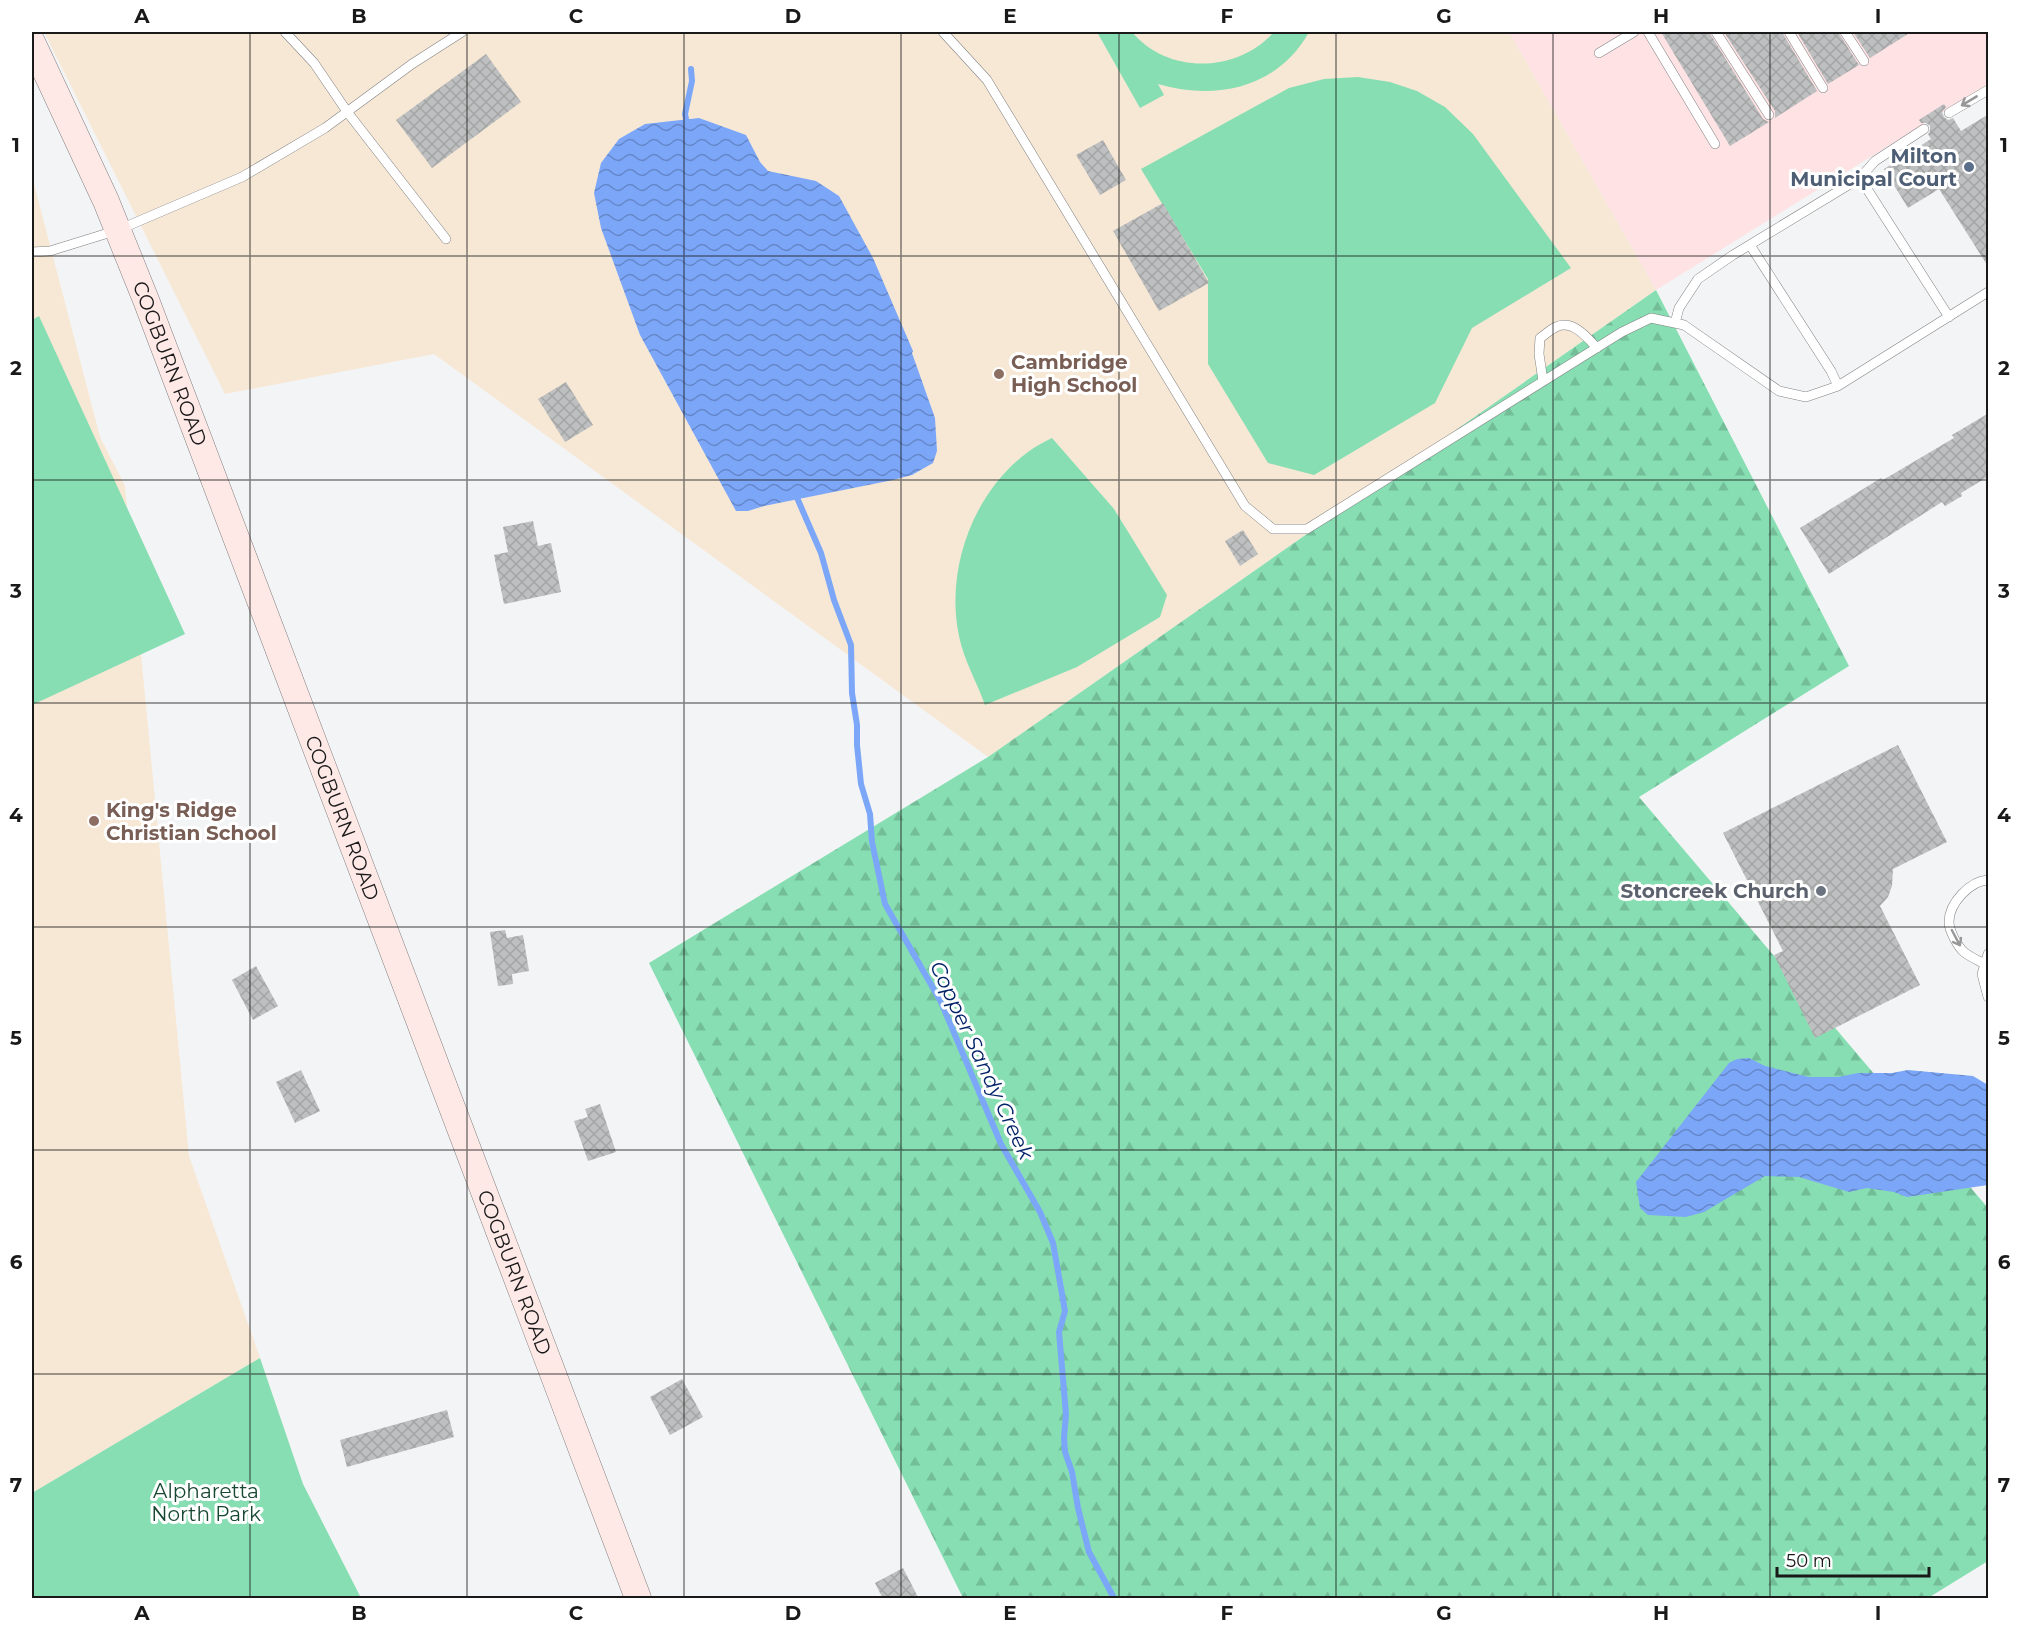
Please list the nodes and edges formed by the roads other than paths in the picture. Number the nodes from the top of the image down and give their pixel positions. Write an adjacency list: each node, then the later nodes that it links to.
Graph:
1 (285, 32): 14 (lane)
2 (462, 32): 14 (lane)
3 (943, 32): 28 (lane)
4 (1634, 32): 10 (lane)
5 (1648, 32): 18 (lane)
6 (1716, 32): 16 (lane)
7 (1789, 32): 12 (lane)
8 (1845, 32): 11 (lane)
9 (32, 42): 20 (street, COGBURN ROAD)
10 (1599, 53)
11 (1864, 61)
12 (1823, 88)
13 (1989, 90): 15 (lane, one-way to 15)
14 (348, 113): 20 (lane); 21 (lane)
15 (1949, 113)
16 (1769, 115)
17 (1924, 129): 19 (lane)
18 (1715, 144)
19 (1860, 178): 22 (lane); 25 (lane)
20 (118, 230): 23 (lane); 34 (street, COGBURN ROAD)
21 (446, 239)
22 (1750, 245): 26 (lane); 29 (lane)
23 (32, 252)
24 (1989, 292): 25 (lane)
25 (1949, 317): 29 (lane)
26 (1675, 323): 27 (lane); 29 (lane)
27 (1597, 348): 28 (lane); 28 (lane)
28 (1543, 381)
29 (1838, 386)
30 (1989, 880): 32 (lane, one-way to 32)
31 (1989, 954): 32 (lane)
32 (1985, 964): 33 (lane)
33 (1989, 997)
34 (638, 1599)

